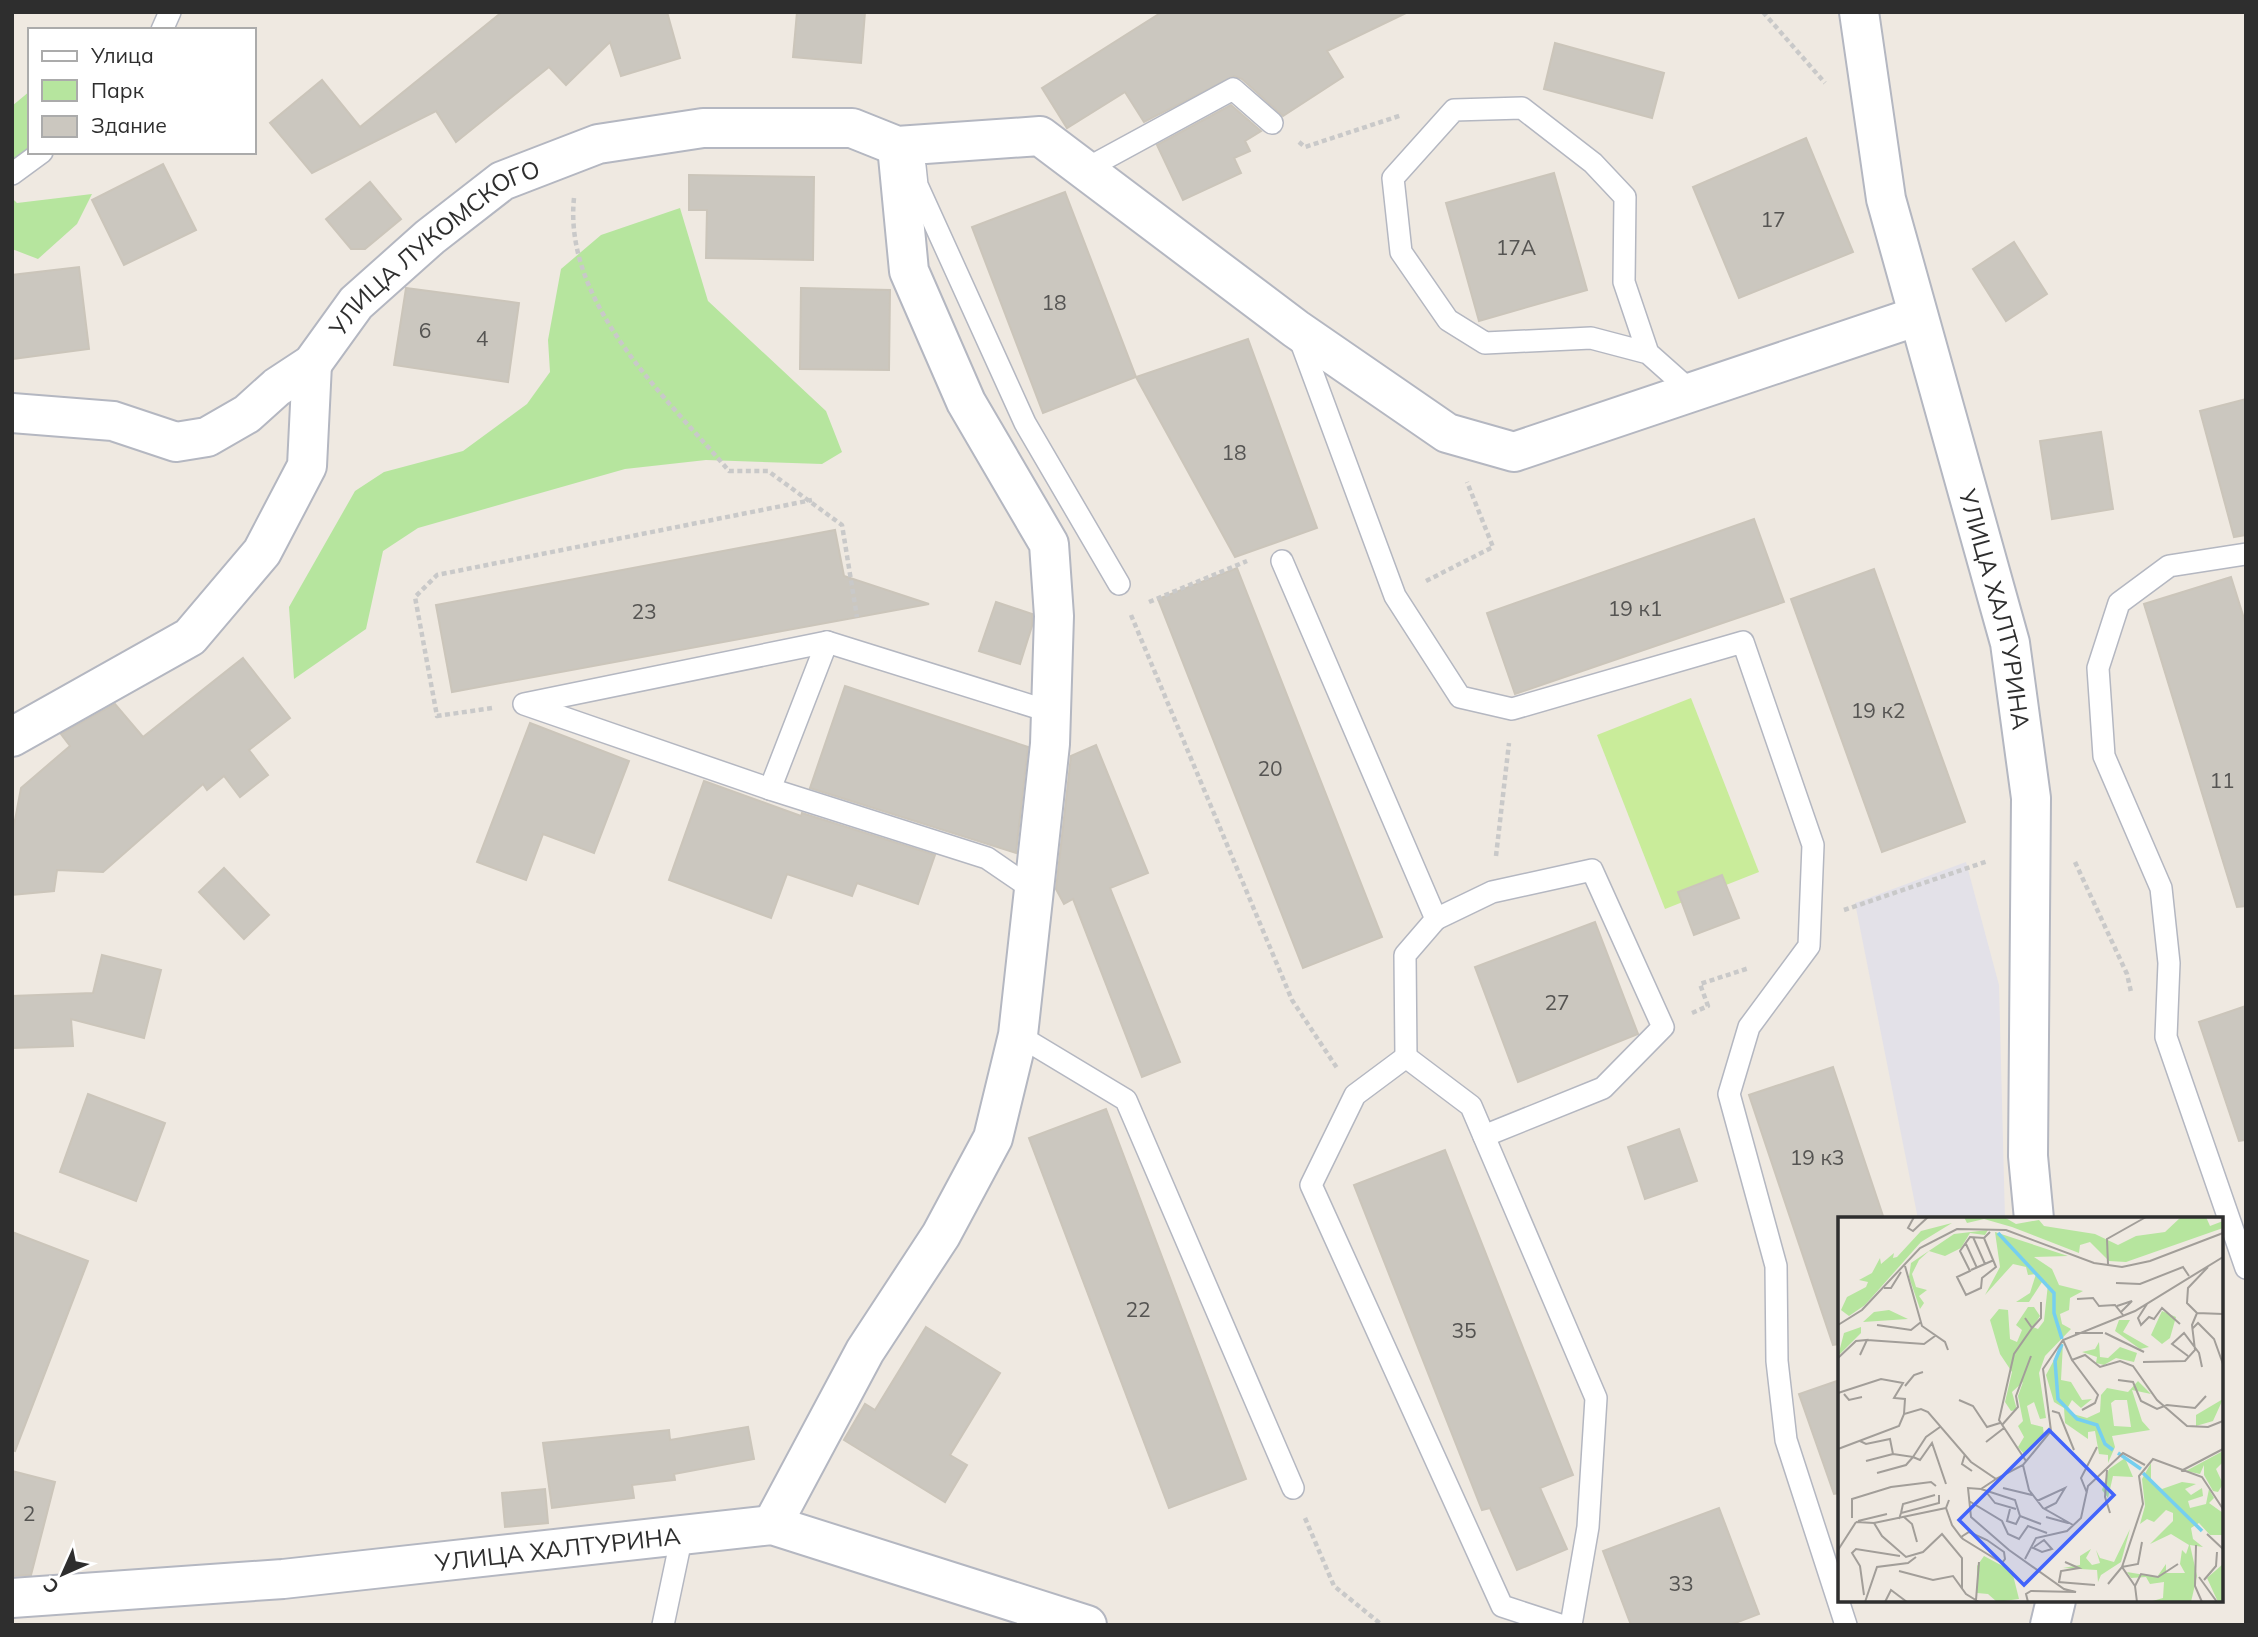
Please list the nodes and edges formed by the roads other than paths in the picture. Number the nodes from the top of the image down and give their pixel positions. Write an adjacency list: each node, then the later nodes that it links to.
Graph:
1 (170, 12): 3 (lane)
2 (1858, 12): 9 (street, УЛИЦА ХАЛТУРИНА)
3 (163, 28)
4 (1272, 122): 7 (lane)
5 (904, 145): 7 (street); 12 (street, УЛИЦА ЛУКОМСКОГО); 17 (lane); 19 (street)
6 (39, 154): 8 (lane)
7 (1084, 170): 10 (street)
8 (12, 174)
9 (1918, 316): 13 (street); 27 (street, УЛИЦА ХАЛТУРИНА)
10 (1296, 329): 13 (street); 33 (lane)
11 (1648, 353): 11 (lane); 13 (lane)
12 (312, 364): 14 (street, УЛИЦА ЛУКОМСКОГО); 20 (street)
13 (1693, 393)
14 (12, 413)
15 (2246, 554): 28 (lane)
16 (1282, 561): 23 (lane)
17 (1119, 584)
18 (827, 642): 19 (lane); 21 (lane); 21 (lane)
19 (1051, 712): 22 (street)
20 (12, 737)
21 (769, 789): 22 (lane)
22 (1035, 891): 24 (street)
23 (1436, 919): 25 (lane); 26 (lane)
24 (1018, 1035): 29 (lane); 30 (street)
25 (1406, 1057): 26 (lane); 38 (lane)
26 (1484, 1136): 39 (lane)
27 (2034, 1217)
28 (2246, 1268)
29 (1293, 1488)
30 (772, 1525): 31 (street, УЛИЦА ХАЛТУРИНА); 37 (street, УЛИЦА ХАЛТУРИНА)
31 (682, 1535): 32 (street, УЛИЦА ХАЛТУРИНА); 36 (lane)
32 (12, 1598)
33 (1838, 1600)
34 (1839, 1602): 40 (lane)
35 (2056, 1602): 41 (street)
36 (663, 1625)
37 (1087, 1625)
38 (1559, 1625)
39 (1571, 1625)
40 (1846, 1625)
41 (2050, 1625)

